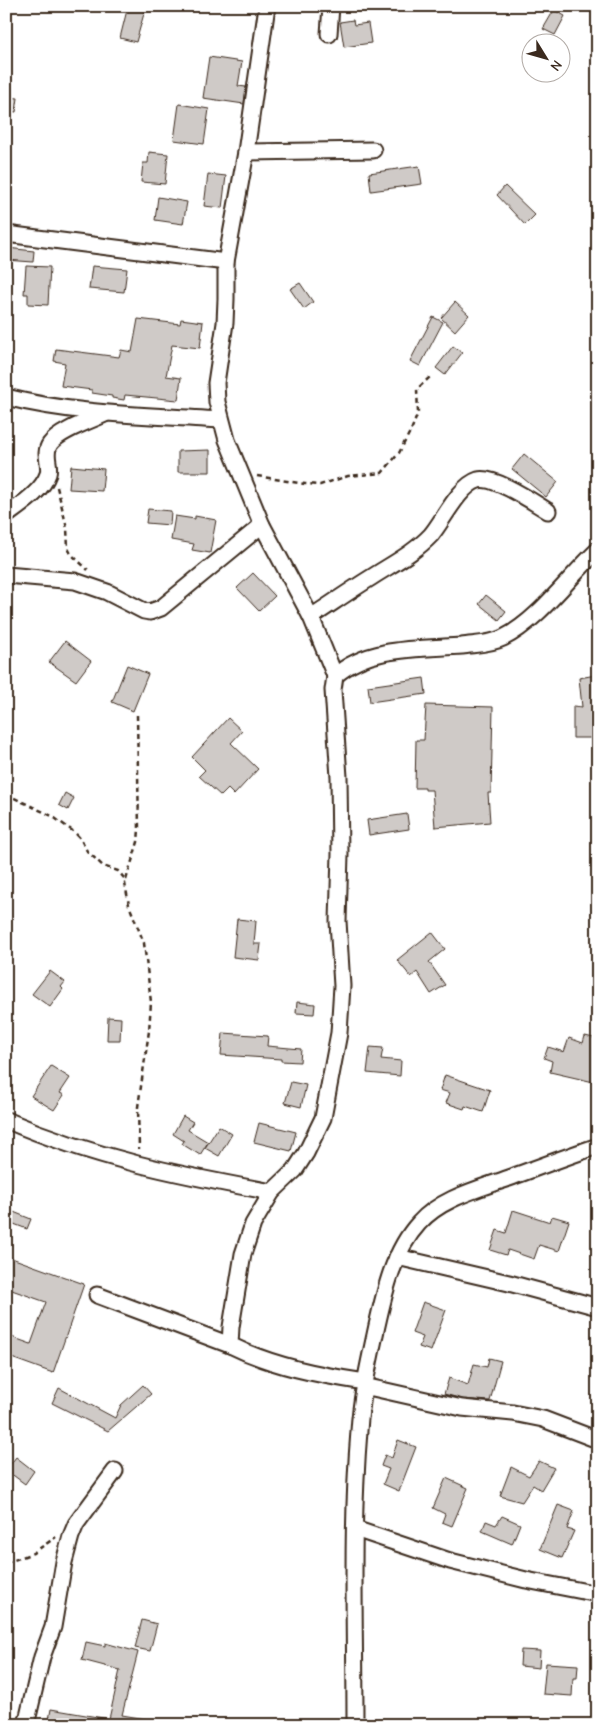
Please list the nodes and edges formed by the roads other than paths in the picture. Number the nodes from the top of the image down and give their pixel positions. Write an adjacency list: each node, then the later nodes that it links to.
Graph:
1 (267, 6): 5 (street)
2 (330, 6): 3 (street)
3 (329, 34)
4 (373, 150): 5 (street)
5 (246, 152): 7 (street)
6 (6, 234): 7 (street)
7 (226, 262): 10 (street)
8 (6, 398): 9 (street)
9 (104, 414): 10 (street); 12 (street)
10 (220, 420): 13 (street)
11 (548, 511): 16 (street)
12 (6, 516)
13 (262, 525): 15 (street); 16 (street)
14 (598, 550): 17 (street)
15 (6, 575)
16 (311, 617): 17 (street)
17 (335, 676): 20 (street)
18 (6, 1120): 20 (street)
19 (598, 1146): 21 (street)
20 (272, 1192): 24 (street)
21 (397, 1257): 23 (street); 25 (street)
22 (97, 1296): 24 (street)
23 (598, 1307)
24 (230, 1345): 25 (street)
25 (365, 1384): 26 (street); 28 (street)
26 (598, 1440)
27 (115, 1471): 30 (street)
28 (355, 1529): 29 (street); 31 (street)
29 (598, 1594)
30 (26, 1725)
31 (355, 1725)

